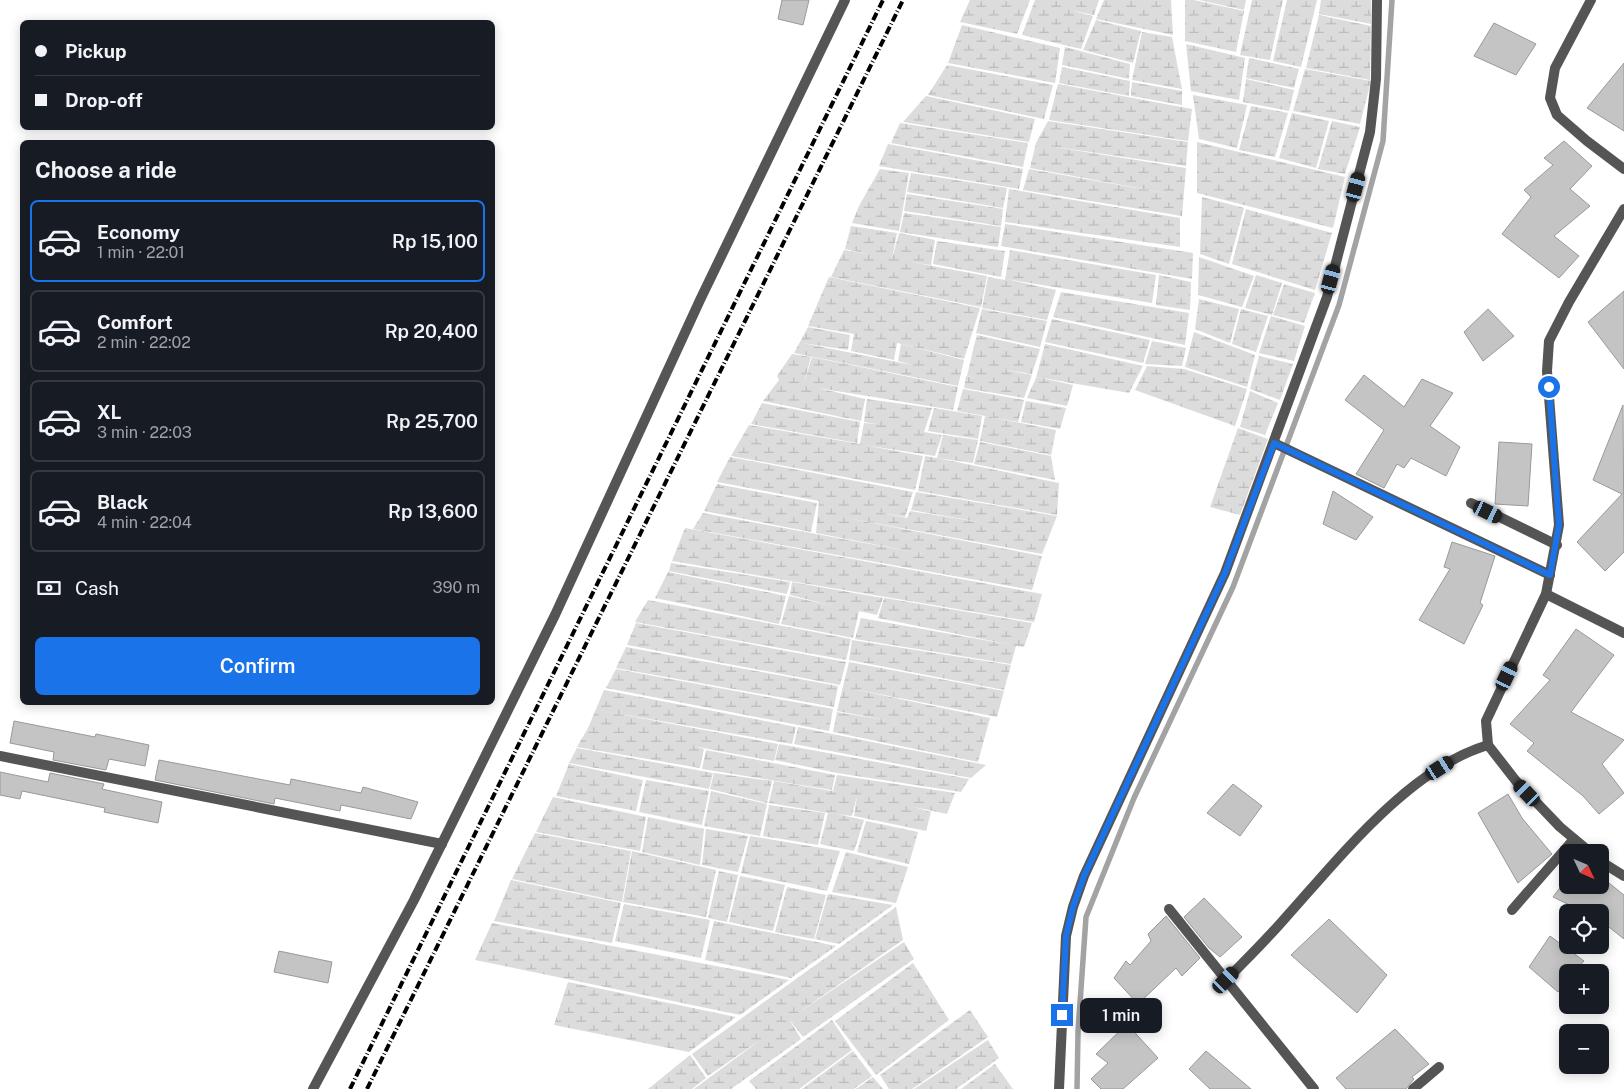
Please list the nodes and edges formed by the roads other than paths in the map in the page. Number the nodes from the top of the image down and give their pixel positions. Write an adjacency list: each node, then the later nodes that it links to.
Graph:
1 (845, 0): 15 (street)
2 (1377, 0): 6 (street)
3 (1591, 0): 4 (street)
4 (1624, 168)
5 (1624, 208): 8 (street)
6 (1275, 444): 9 (street); 24 (street)
7 (1471, 503): 8 (street)
8 (1557, 546): 9 (street)
9 (1550, 575): 10 (street)
10 (1546, 594): 11 (street); 12 (street)
11 (1624, 633)
12 (1488, 744): 14 (street); 21 (street)
13 (0, 756): 15 (street)
14 (1574, 839): 16 (street); 20 (street)
15 (442, 844): 23 (street)
16 (1580, 844)
17 (1609, 867): 18 (street)
18 (1624, 876)
19 (1169, 909): 21 (street)
20 (1512, 910)
21 (1226, 980): 25 (street)
22 (1439, 1068): 26 (street)
23 (313, 1089)
24 (1059, 1089)
25 (1314, 1089)
26 (1413, 1089)

